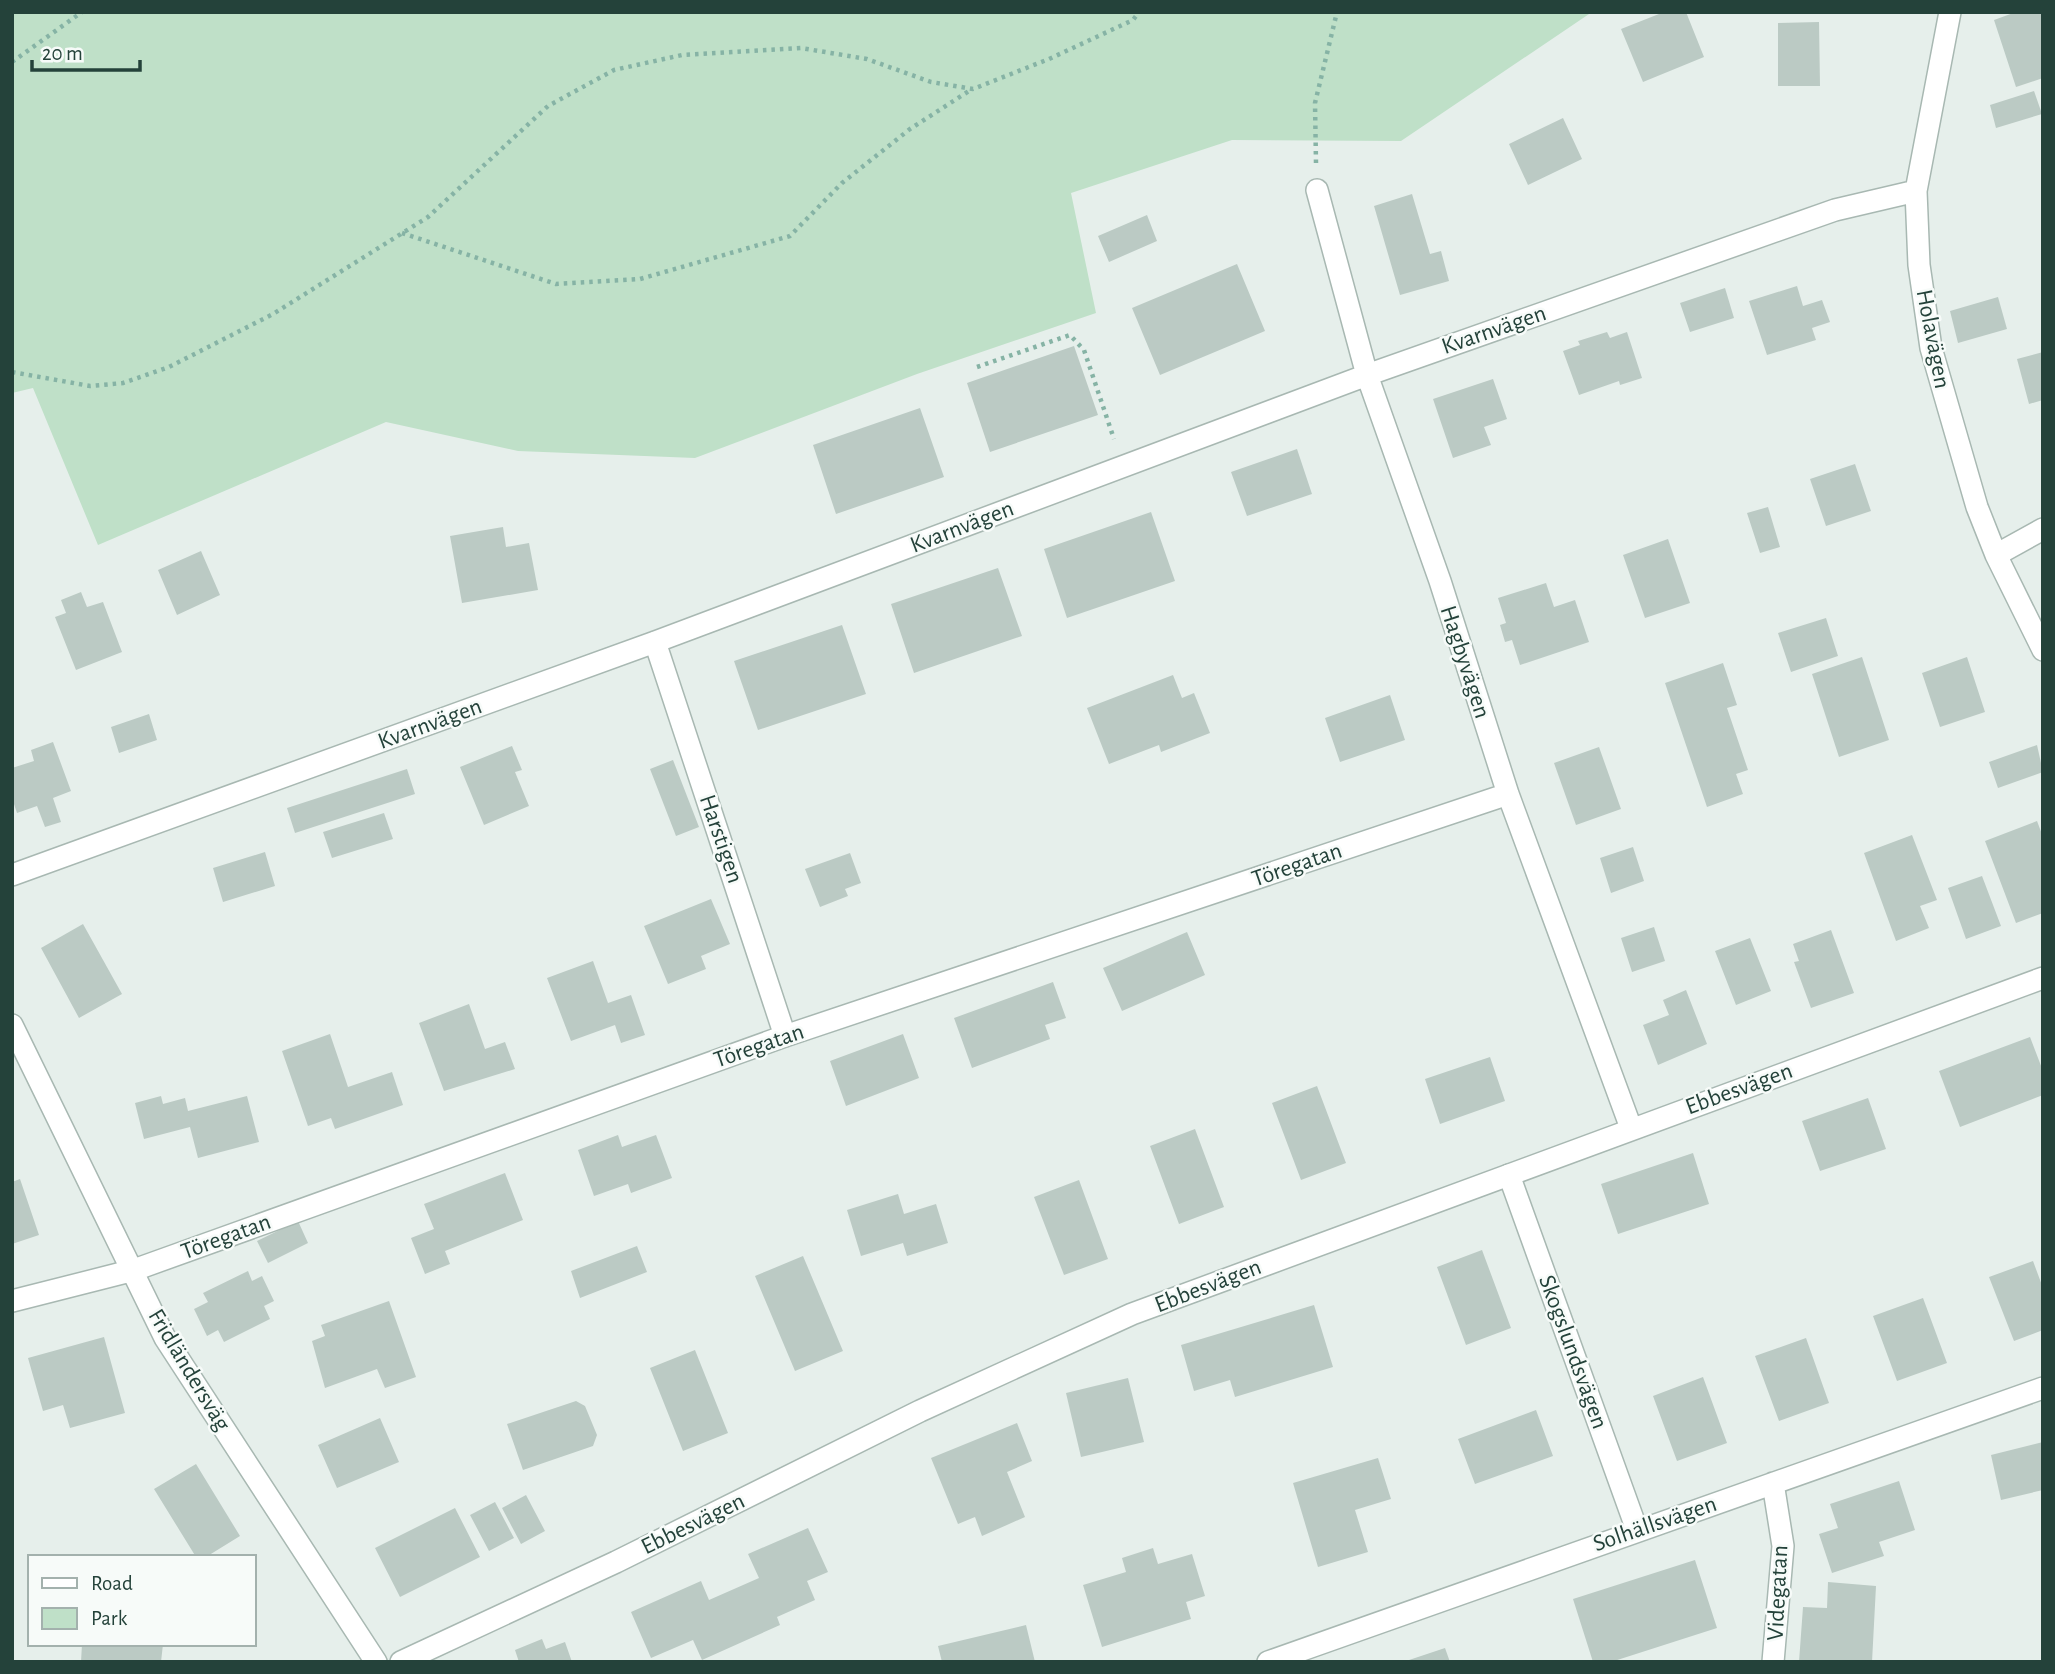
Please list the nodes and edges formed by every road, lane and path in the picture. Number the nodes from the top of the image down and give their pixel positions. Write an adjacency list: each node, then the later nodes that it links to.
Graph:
1 (82, 12): 5 (path)
2 (1139, 12): 6 (path)
3 (1337, 12): 7 (path)
4 (1950, 12): 8 (street, Holavägen)
5 (12, 62)
6 (973, 89): 9 (path); 9 (path)
7 (1317, 190): 12 (street, Hagbyvägen)
8 (1916, 191): 12 (street, Kvarnvägen); 15 (street, Holavägen)
9 (402, 233): 11 (path)
10 (977, 367): 13 (path)
11 (12, 372)
12 (1367, 375): 13 (street, Kvarnvägen); 18 (street, Hagbyvägen)
13 (1123, 466): 16 (street, Kvarnvägen)
14 (2043, 529): 15 (street)
15 (1996, 555): 17 (street, Holavägen)
16 (655, 642): 19 (street, Kvarnvägen); 22 (street, Harstigen)
17 (2043, 650)
18 (1508, 794): 22 (street, Töregatan); 23 (street, Hagbyvägen)
19 (12, 875)
20 (2043, 978): 23 (street, Ebbesvägen)
21 (12, 1025): 25 (street, Fridländersväg)
22 (785, 1036): 25 (street, Töregatan)
23 (1631, 1128): 24 (street, Ebbesvägen)
24 (1509, 1175): 29 (street, Skogslundsvägen); 31 (street, Ebbesvägen)
25 (134, 1270): 26 (street, Töregatan); 30 (street, Fridländersväg)
26 (12, 1301)
27 (2043, 1388): 28 (street, Solhällsvägen)
28 (1773, 1483): 29 (street, Solhällsvägen); 33 (street, Videgatan)
29 (1637, 1530): 32 (street, Solhällsvägen)
30 (376, 1662)
31 (401, 1662)
32 (1268, 1662)
33 (1773, 1662)

